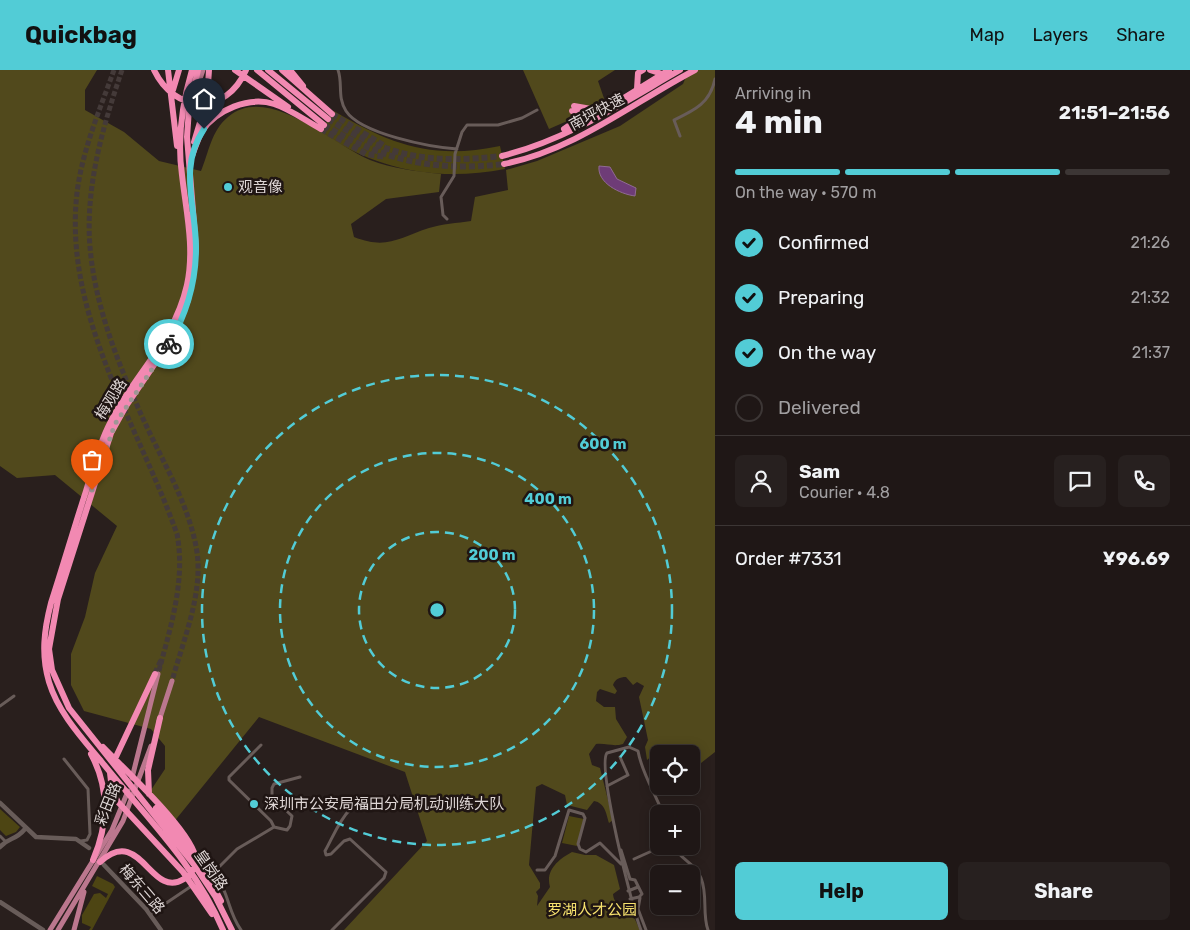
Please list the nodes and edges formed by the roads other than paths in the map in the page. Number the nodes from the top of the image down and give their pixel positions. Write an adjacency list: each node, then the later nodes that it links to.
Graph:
1 (154, 70): 9 (highway)
2 (168, 70): 25 (highway)
3 (178, 70): 25 (highway)
4 (192, 70): 38 (highway, 梅观路)
5 (198, 70): 27 (highway, 梅观路)
6 (203, 70): 27 (main road)
7 (208, 70): 35 (highway)
8 (235, 70): 30 (highway)
9 (246, 70)
10 (257, 70): 22 (highway)
11 (268, 70): 22 (highway)
12 (282, 70): 26 (highway)
13 (290, 70): 26 (highway)
14 (338, 70): 34 (street)
15 (643, 70): 23 (highway)
16 (650, 70): 20 (highway)
17 (669, 70): 20 (highway)
18 (680, 70): 29 (highway, 南坪快速)
19 (695, 70): 37 (highway, 南坪快速)
20 (662, 74): 23 (highway)
21 (715, 79): 33 (street)
22 (283, 87): 31 (highway)
23 (637, 89): 24 (highway)
24 (610, 106): 29 (highway); 32 (highway)
25 (172, 107): 38 (highway)
26 (325, 108): 31 (highway)
27 (189, 109): 38 (highway, 梅观路)
28 (536, 110): 34 (street)
29 (596, 118): 32 (highway, 南坪快速)
30 (307, 121): 31 (highway); 35 (highway)
31 (326, 122)
32 (559, 135): 36 (highway, 南坪快速)
33 (680, 136)
34 (457, 150): 39 (street)
35 (192, 156): 38 (highway)
36 (502, 156)
37 (504, 164)
38 (185, 175): 45 (highway, 梅观路); 49 (highway, 梅观路)
39 (446, 219)
40 (157, 674): 67 (main road, 彩田路); 87 (highway)
41 (172, 681): 44 (main road, 彩田路)
42 (14, 696): 43 (street)
43 (0, 706)
44 (160, 718): 67 (main road, 彩田路); 70 (highway)
45 (80, 736): 49 (highway, 梅观路); 67 (highway)
46 (260, 745): 55 (street)
47 (620, 757): 51 (street)
48 (64, 759): 60 (street)
49 (118, 772): 57 (highway, 梅观路); 67 (highway)
50 (300, 777): 55 (street)
51 (607, 786): 54 (street); 61 (street)
52 (380, 800): 89 (street)
53 (0, 803): 56 (street)
54 (660, 805)
55 (274, 827): 70 (street)
56 (25, 829): 59 (street); 60 (street)
57 (161, 829): 79 (highway, 皇岗路); 87 (highway, 皇岗路)
58 (0, 836): 59 (street)
59 (5, 841): 62 (street)
60 (81, 841): 63 (street)
61 (618, 842): 68 (street); 73 (street)
62 (0, 847)
63 (89, 848)
64 (650, 852): 66 (street)
65 (682, 855): 92 (street)
66 (634, 859)
67 (99, 862): 71 (main road, 彩田路); 78 (street, 梅东三路); 84 (main road, 彩田路)
68 (622, 864): 69 (street); 74 (street)
69 (537, 870)
70 (211, 875): 79 (highway); 80 (street)
71 (86, 884): 81 (main road, 彩田路); 85 (main road)
72 (190, 887): 78 (street)
73 (638, 887): 74 (street); 75 (street)
74 (628, 891): 76 (street)
75 (641, 896): 76 (street); 91 (street)
76 (630, 899): 90 (street)
77 (0, 904): 82 (street)
78 (150, 914): 86 (street, 梅东三路)
79 (226, 917): 80 (highway, 皇岗路)
80 (232, 925): 88 (street)
81 (60, 928)
82 (38, 929): 83 (street)
83 (43, 930)
84 (50, 930)
85 (74, 930)
86 (161, 930)
87 (222, 930)
88 (241, 930)
89 (332, 930)
90 (641, 930)
91 (646, 930)
92 (708, 930)

